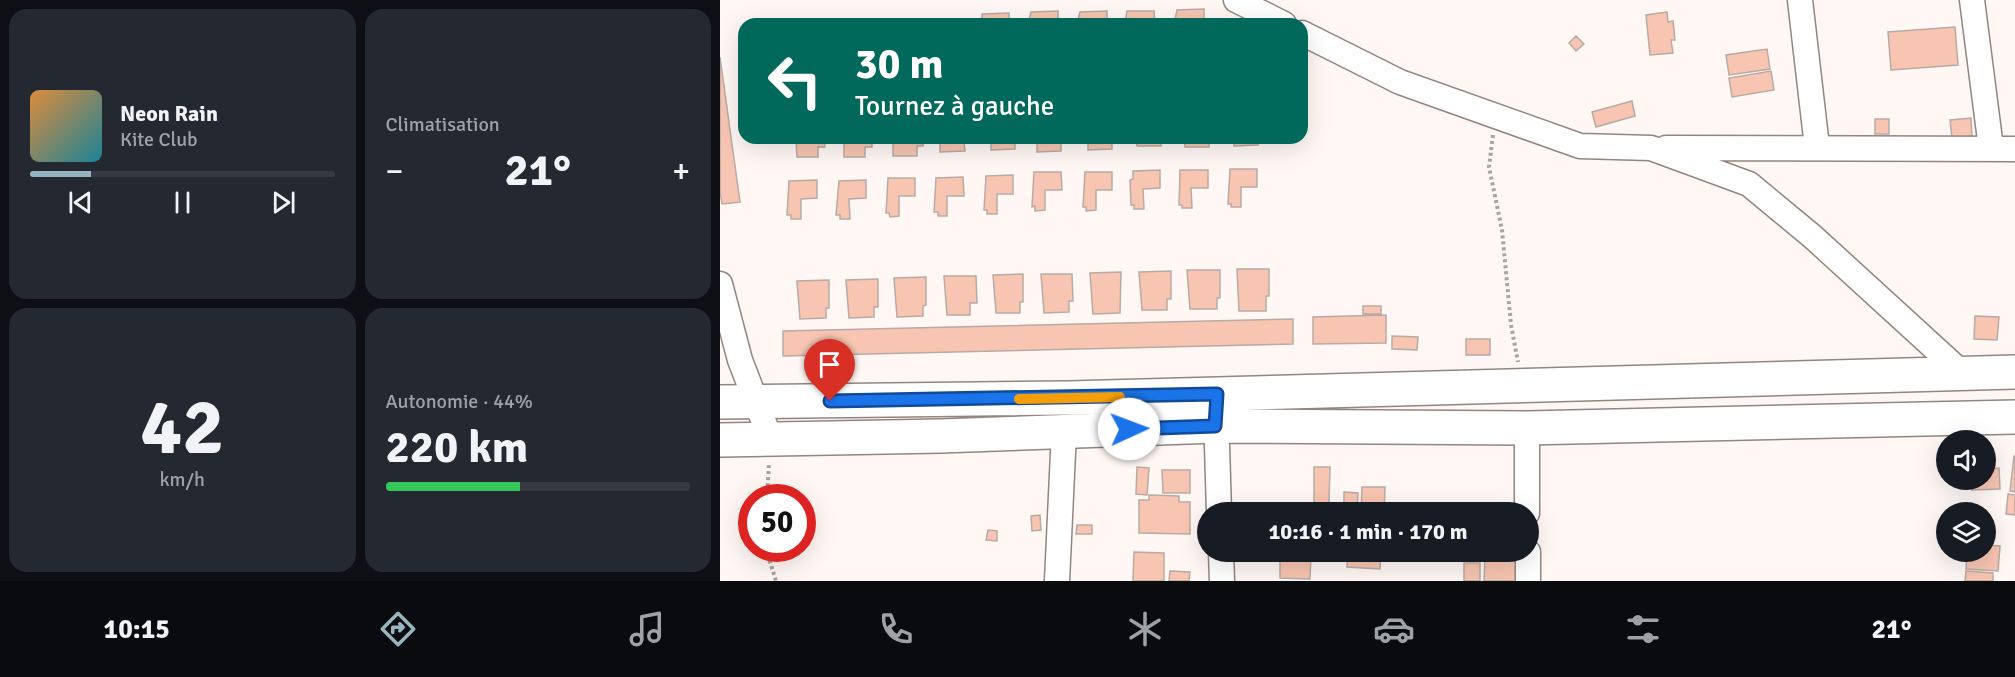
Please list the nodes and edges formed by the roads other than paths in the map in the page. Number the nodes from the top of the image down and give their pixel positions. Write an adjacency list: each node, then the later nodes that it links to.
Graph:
1 (1236, 0): 4 (street)
2 (1800, 0): 6 (street)
3 (1972, 0): 8 (street)
4 (1272, 18)
5 (1308, 36): 7 (street)
6 (1817, 147): 7 (street); 8 (street)
7 (1651, 148): 12 (street)
8 (1991, 148): 9 (street)
9 (2015, 149)
10 (720, 284): 15 (street)
11 (2015, 372): 12 (main road)
12 (1963, 374): 13 (main road)
13 (1217, 394): 15 (main road); 17 (street)
14 (720, 402): 15 (main road)
15 (758, 402): 20 (street)
16 (2015, 417): 18 (main road)
17 (1215, 426): 18 (main road); 19 (main road); 22 (street)
18 (1527, 428): 23 (street)
19 (1064, 430): 20 (main road); 26 (street)
20 (770, 438): 21 (main road)
21 (720, 440)
22 (1218, 502)
23 (1527, 502)
24 (1221, 562): 27 (street)
25 (1528, 562): 28 (street)
26 (1057, 581)
27 (1222, 581)
28 (1528, 581)

